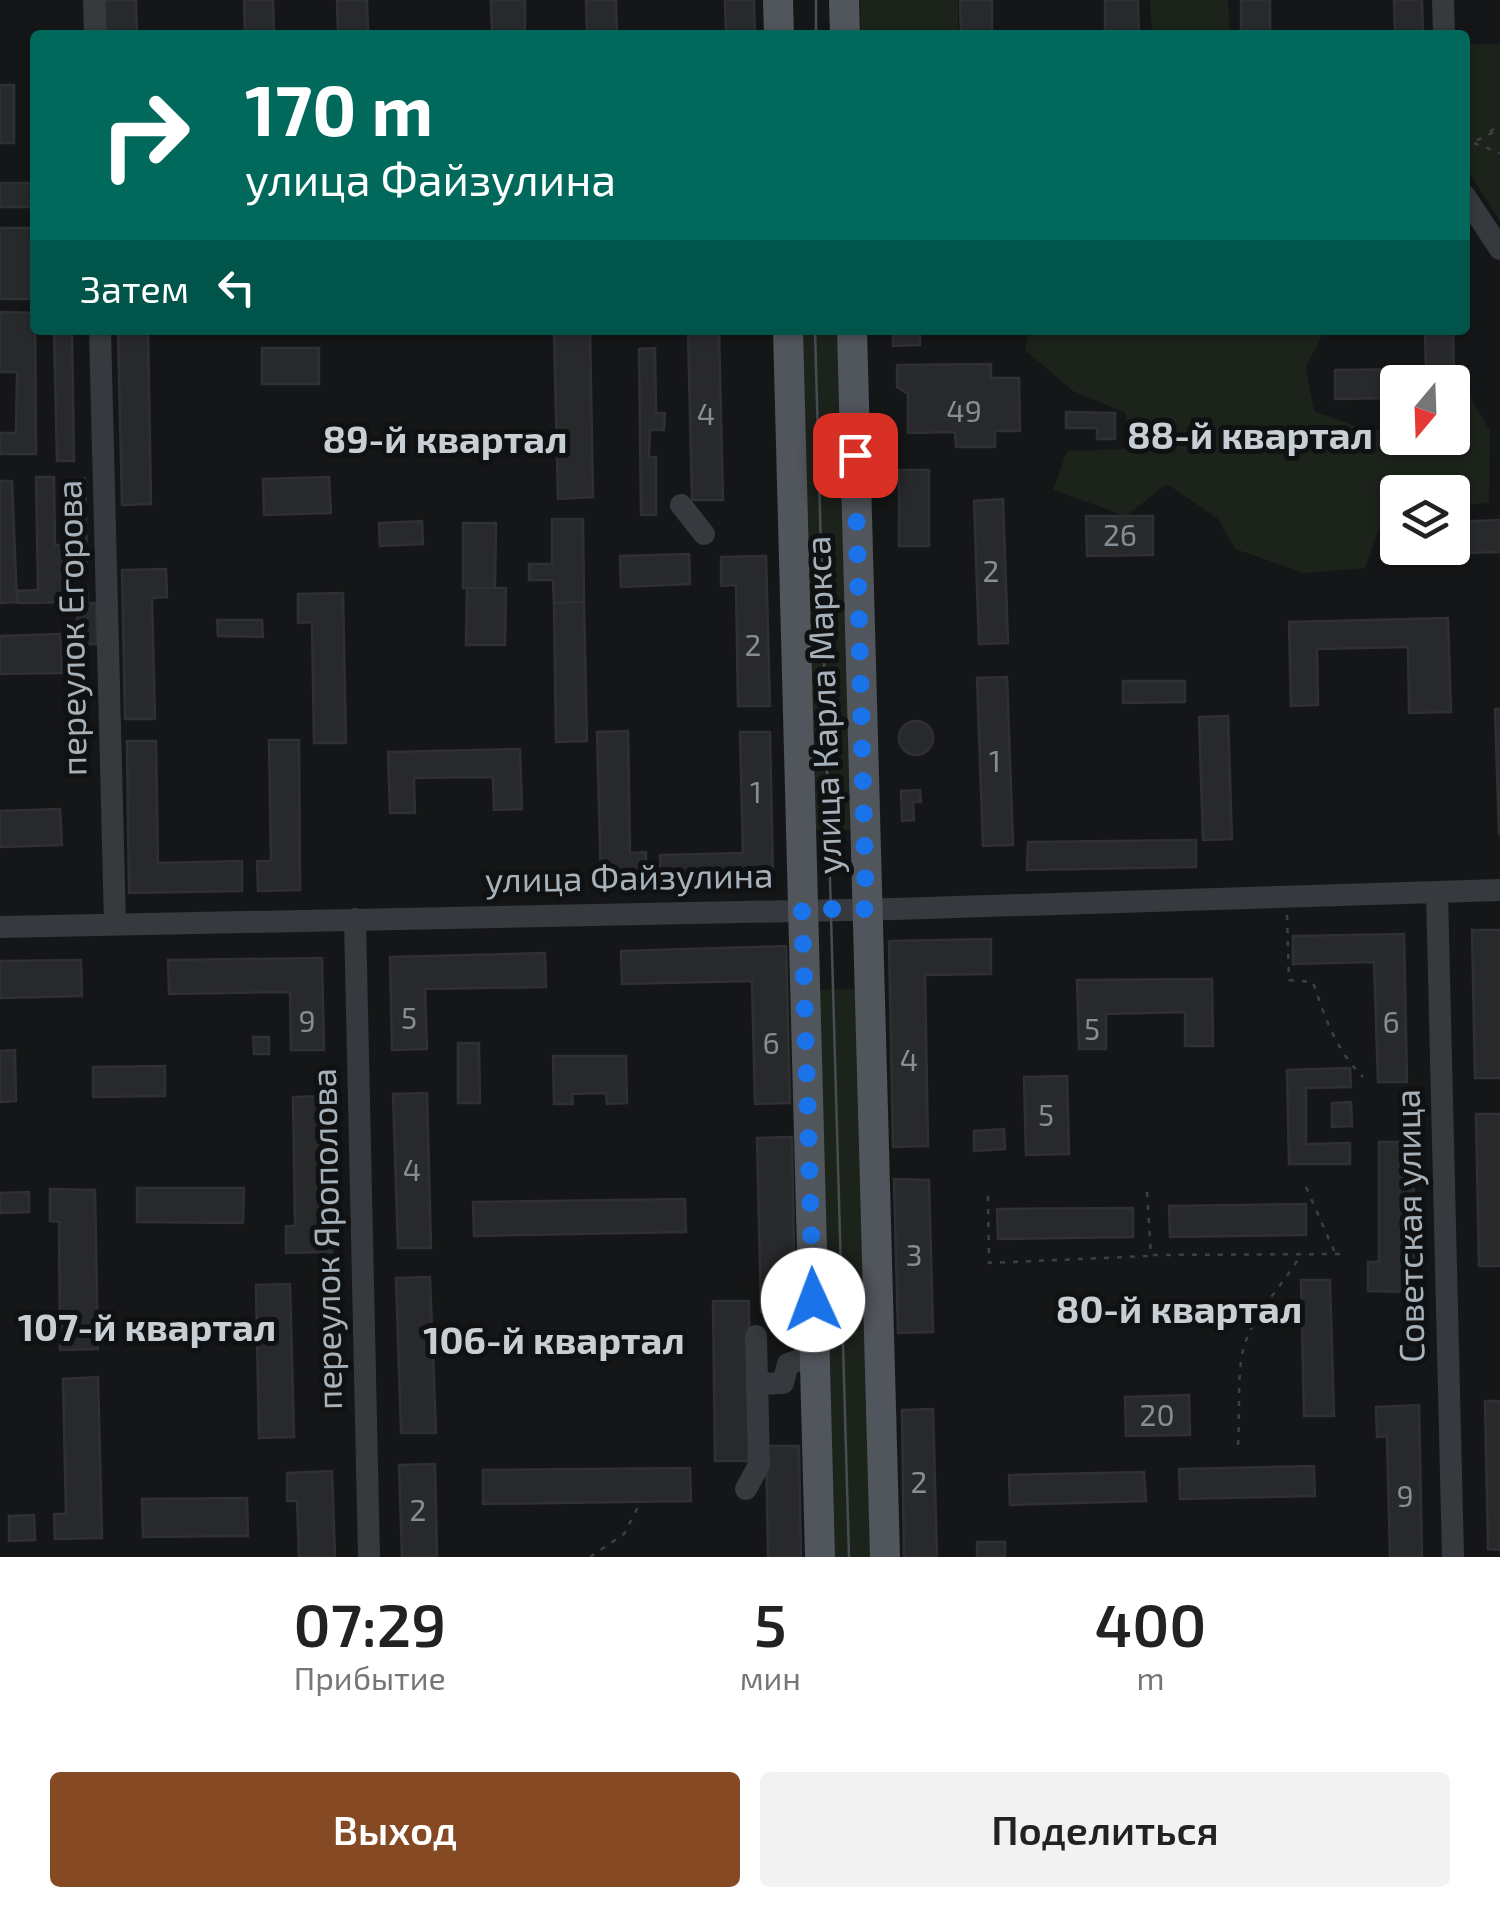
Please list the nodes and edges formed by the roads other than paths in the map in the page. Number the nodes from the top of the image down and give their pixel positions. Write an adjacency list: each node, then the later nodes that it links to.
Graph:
1 (94, 0): 6 (street)
2 (778, 0): 7 (main road)
3 (844, 0): 8 (main road)
4 (1468, 14): 5 (street)
5 (1444, 17)
6 (95, 30)
7 (779, 30)
8 (845, 30)
9 (1470, 204): 10 (street)
10 (1500, 249)
11 (100, 335): 21 (street, переулок Егорова)
12 (788, 335): 18 (main road, улица Карла Маркса)
13 (852, 335): 19 (main road, улица Карла Маркса)
14 (681, 505): 15 (street)
15 (704, 534)
16 (1500, 890): 17 (street, улица Файзулина)
17 (1437, 893): 19 (street, улица Файзулина); 30 (street, Советская улица)
18 (802, 909): 19 (street, улица Файзулина); 20 (street, улица Файзулина); 28 (main road, улица Карла Маркса)
19 (866, 909): 29 (main road, улица Карла Маркса)
20 (355, 919): 21 (street, улица Файзулина); 27 (street, переулок Ярополова)
21 (114, 924): 22 (street, улица Файзулина)
22 (0, 927)
23 (756, 1336): 25 (street)
24 (803, 1359): 25 (street)
25 (757, 1384): 26 (street)
26 (746, 1489)
27 (369, 1557)
28 (820, 1557)
29 (885, 1557)
30 (1452, 1557)

